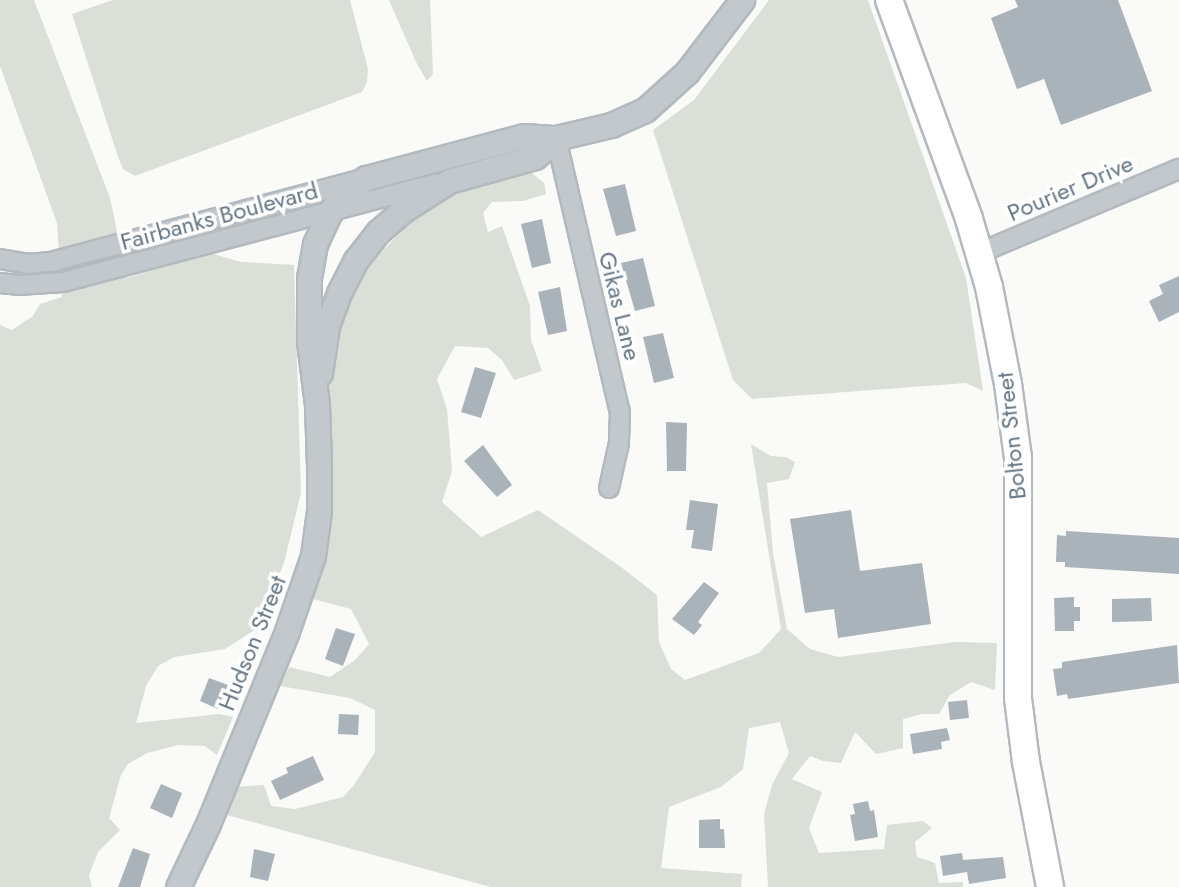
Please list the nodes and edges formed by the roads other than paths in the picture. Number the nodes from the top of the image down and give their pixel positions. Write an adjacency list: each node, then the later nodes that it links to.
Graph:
1 (743, 0): 3 (street, Hudson Street)
2 (889, 0): 8 (main road, Bolton Street)
3 (556, 138): 5 (street, Hudson Street); 6 (street, Hudson Street); 12 (street, Gikas Lane)
4 (1179, 169): 8 (street, Pourier Drive)
5 (366, 178): 7 (street, Hudson Street); 9 (street, Fairbanks Boulevard)
6 (449, 181): 7 (street, Fairbanks Boulevard); 11 (street, Hudson Street)
7 (330, 212): 10 (street, Fairbanks Boulevard); 11 (street, Hudson Street)
8 (979, 253): 14 (main road, Bolton Street)
9 (0, 259)
10 (0, 283)
11 (317, 405): 13 (street, Hudson Street)
12 (609, 488)
13 (177, 887)
14 (1050, 887)

